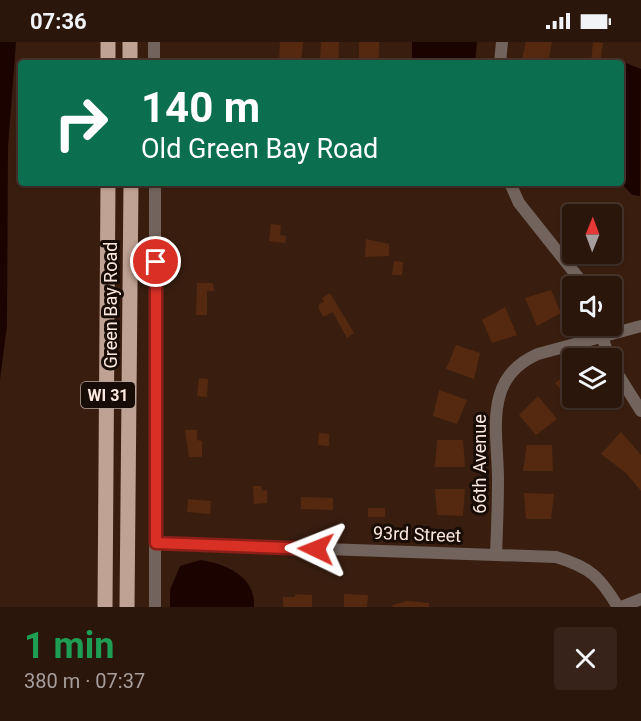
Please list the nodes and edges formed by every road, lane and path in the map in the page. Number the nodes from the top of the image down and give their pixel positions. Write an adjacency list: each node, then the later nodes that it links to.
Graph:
1 (108, 42): 5 (main road)
2 (130, 42): 6 (main road)
3 (154, 42): 7 (street)
4 (502, 42): 8 (street)
5 (108, 60)
6 (130, 60)
7 (154, 60)
8 (500, 60)
9 (108, 186): 22 (main road, Green Bay Road / WI 31)
10 (131, 186): 23 (main road, Green Bay Road / WI 31)
11 (155, 186): 19 (street)
12 (511, 186): 13 (street)
13 (577, 276)
14 (641, 326): 15 (street, 66th Avenue)
15 (622, 328)
16 (588, 336): 20 (street, 66th Avenue)
17 (622, 381): 18 (street)
18 (641, 411)
19 (156, 543): 20 (street, 93rd Street); 24 (street)
20 (496, 555): 25 (street, 93rd Street)
21 (641, 599): 25 (street, 93rd Street)
22 (105, 607)
23 (127, 607)
24 (155, 607)
25 (620, 607)

